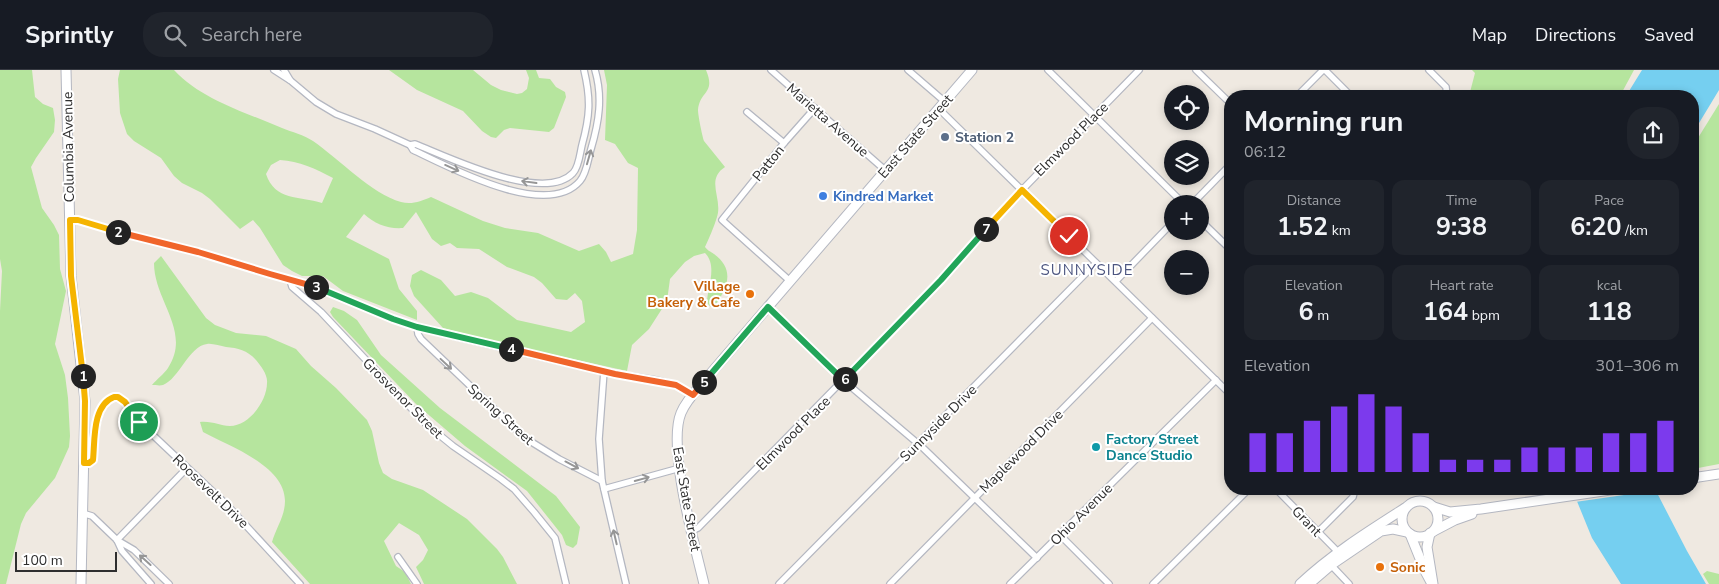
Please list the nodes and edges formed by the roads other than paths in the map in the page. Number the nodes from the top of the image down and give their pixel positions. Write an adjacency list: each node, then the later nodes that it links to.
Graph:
1 (66, 70): 30 (main road, Columbia Avenue)
2 (274, 70): 14 (street)
3 (284, 70): 14 (street)
4 (584, 70): 24 (street, one-way to 24)
5 (595, 70): 24 (street, one-way to 5)
6 (771, 70): 20 (street, Marietta Avenue)
7 (908, 70): 19 (street)
8 (972, 70): 19 (main road, East State Street)
9 (1048, 70): 22 (street)
10 (1139, 70): 22 (street, Elmwood Place)
11 (1196, 70): 18 (street)
12 (1324, 70): 15 (street); 16 (street)
13 (1429, 70): 17 (street)
14 (292, 81): 24 (street)
15 (1303, 90)
16 (1345, 90)
17 (1446, 90)
18 (1224, 97)
19 (941, 105): 25 (main road, East State Street); 27 (street)
20 (815, 108): 23 (street, Patton); 25 (street, Marietta Avenue)
21 (747, 112): 23 (street)
22 (1094, 116): 27 (street, Elmwood Place); 28 (street)
23 (784, 143): 36 (street, Patton)
24 (410, 145)
25 (885, 170): 36 (main road, East State Street)
26 (1224, 171): 29 (street)
27 (1022, 190): 34 (street); 42 (street, Elmwood Place)
28 (1175, 195)
29 (1201, 195)
30 (70, 220): 35 (street); 47 (main road, Columbia Avenue)
31 (1209, 229): 33 (street)
32 (1164, 232): 37 (street)
33 (1224, 243)
34 (1096, 263): 37 (street); 46 (street, Sunnyside Drive)
35 (290, 280): 40 (street); 78 (street, Grosvenor Street)
36 (790, 280): 38 (main road, East State Street)
37 (1116, 281): 39 (street)
38 (768, 307): 42 (street); 45 (main road, East State Street)
39 (1152, 318): 43 (street); 58 (street, Maplewood Drive)
40 (417, 327): 41 (street); 52 (street, Spring Street, one-way to 52)
41 (604, 371): 45 (street); 52 (street)
42 (844, 380): 46 (street); 63 (street, Elmwood Place)
43 (1216, 380): 44 (street); 67 (street, Ohio Avenue)
44 (1224, 388)
45 (693, 395): 49 (main road, East State Street)
46 (918, 444): 58 (street); 81 (street, Sunnyside Drive)
47 (84, 463): 48 (street, Roosevelt Drive); 62 (main road, Columbia Avenue)
48 (187, 468): 68 (street); 76 (street, Roosevelt Drive)
49 (680, 468): 53 (street, one-way to 49); 63 (main road, East State Street)
50 (1719, 474): 51 (main road)
51 (1699, 477)
52 (602, 481): 53 (street)
53 (604, 489): 79 (street, one-way to 53)
54 (1243, 495): 85 (street)
55 (1282, 495): 64 (street, Grant)
56 (1354, 495): 64 (street)
57 (1574, 495): 61 (main road)
58 (974, 498): 71 (street); 82 (street, Maplewood Drive)
59 (1405, 508): 60 (main road); 66 (main road); 69 (main road)
60 (1434, 508): 61 (main road); 65 (main road)
61 (1481, 509): 65 (main road)
62 (82, 513): 68 (street); 73 (main road, Columbia Avenue)
63 (691, 531): 80 (main road, East State Street)
64 (1318, 532): 69 (street, Grant)
65 (1432, 532): 66 (main road); 89 (main road)
66 (1408, 533): 72 (main road); 89 (main road)
67 (1060, 535): 71 (street, Ohio Avenue); 84 (street)
68 (116, 540): 74 (street); 75 (street, one-way to 68)
69 (1338, 552): 86 (main road)
70 (398, 557): 77 (street)
71 (1036, 558): 83 (street, Ohio Avenue)
72 (1331, 565): 87 (main road); 88 (street)
73 (81, 584)
74 (151, 584)
75 (169, 584)
76 (300, 584)
77 (417, 584)
78 (566, 584)
79 (626, 584)
80 (704, 584)
81 (779, 584)
82 (890, 584)
83 (1010, 584)
84 (1109, 584)
85 (1152, 584)
86 (1300, 584)
87 (1310, 584)
88 (1349, 584)
89 (1433, 584)

